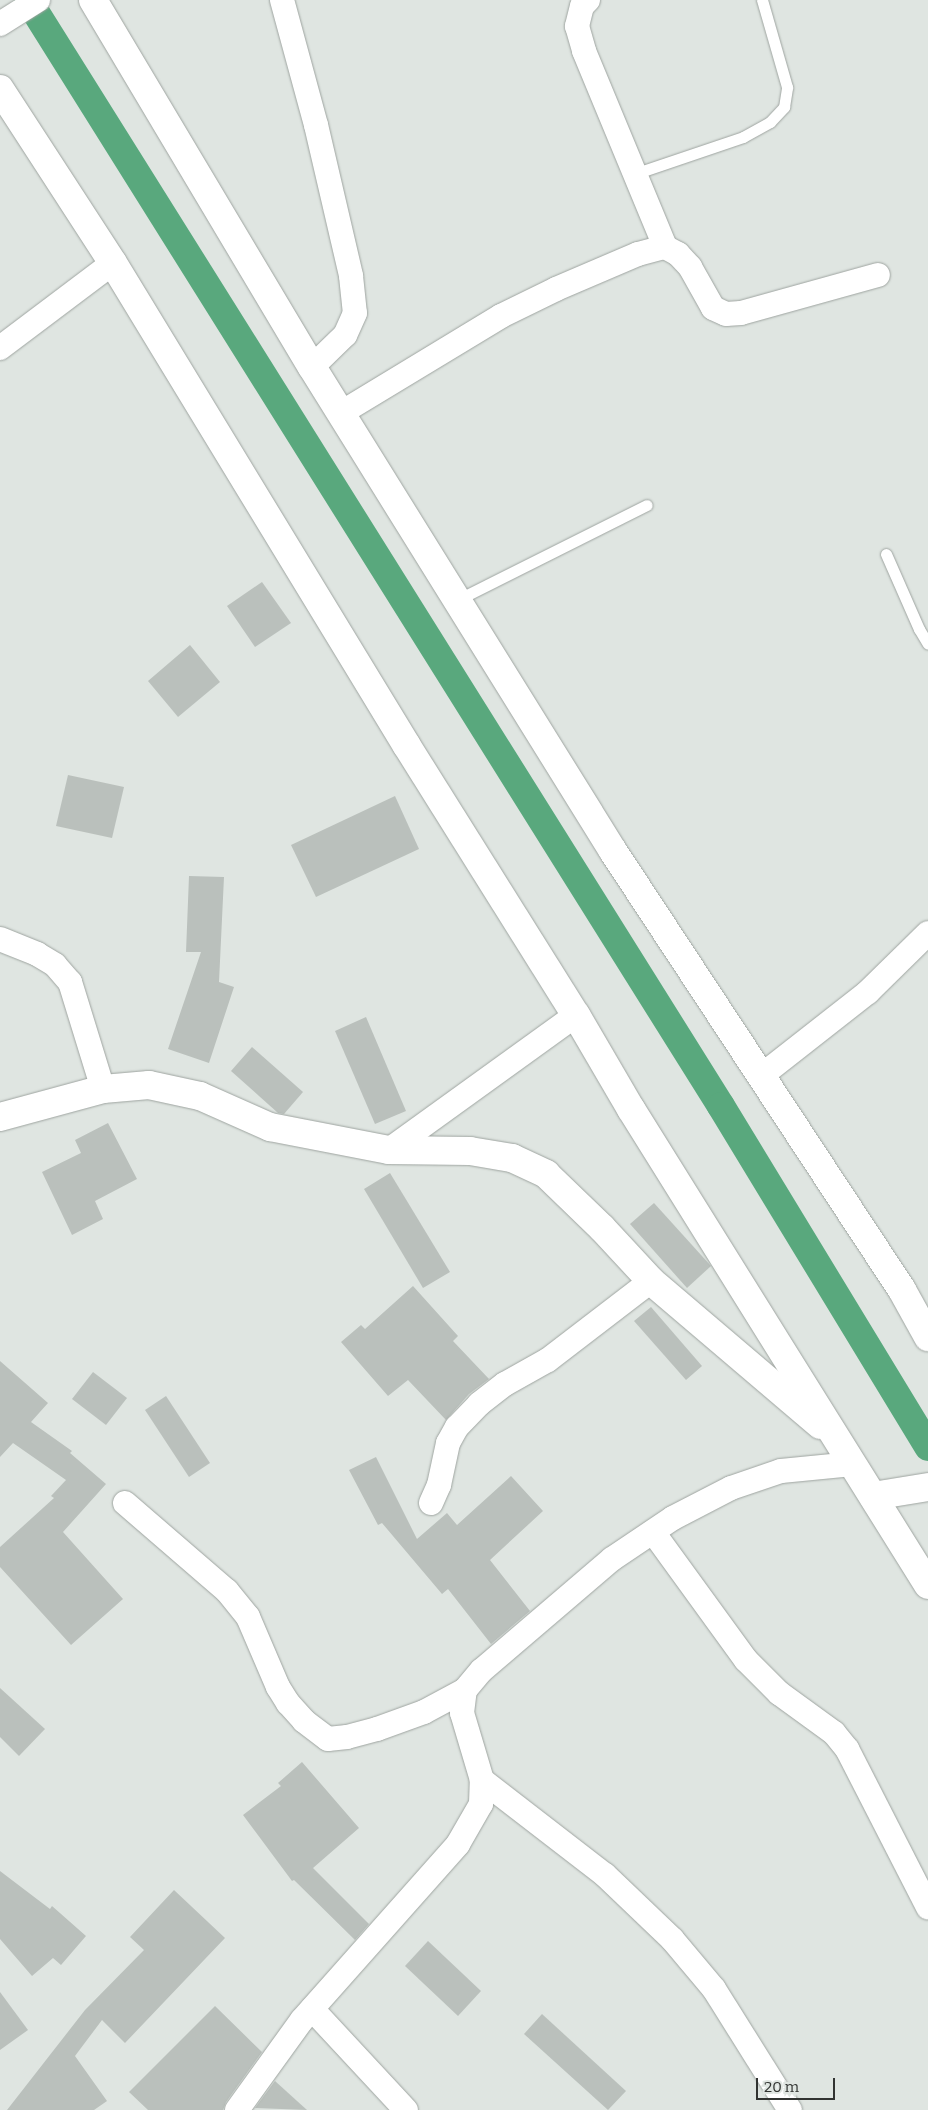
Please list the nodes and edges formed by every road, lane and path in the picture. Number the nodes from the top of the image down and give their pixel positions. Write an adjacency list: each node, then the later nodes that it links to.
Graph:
1 (38, 0): 6 (street)
2 (93, 0): 13 (street)
3 (282, 0): 13 (street)
4 (588, 0): 8 (street)
5 (762, 0): 8 (lane)
6 (0, 24)
7 (0, 89): 10 (street)
8 (634, 174): 9 (street)
9 (665, 247): 11 (street); 14 (street)
10 (113, 263): 12 (street); 21 (street)
11 (878, 275)
12 (0, 348)
13 (312, 367): 14 (street)
14 (341, 413): 17 (street)
15 (647, 505): 17 (lane)
16 (886, 554): 18 (lane)
17 (457, 600): 22 (street)
18 (928, 644)
19 (928, 933): 22 (street)
20 (0, 939): 23 (street)
21 (576, 1015): 25 (street); 28 (street)
22 (761, 1076): 27 (street)
23 (103, 1089): 24 (street); 25 (street)
24 (0, 1117)
25 (389, 1150): 26 (street)
26 (651, 1281): 28 (street); 33 (street)
27 (928, 1337)
28 (838, 1440): 29 (street)
29 (853, 1464): 31 (street); 34 (street)
30 (919, 1488): 31 (street)
31 (873, 1496): 35 (street)
32 (125, 1503): 36 (street)
33 (431, 1503)
34 (653, 1532): 36 (street); 38 (street)
35 (928, 1585)
36 (465, 1690): 37 (street)
37 (482, 1780): 39 (street); 42 (street)
38 (928, 1907)
39 (312, 2009): 40 (street); 41 (street)
40 (237, 2110)
41 (406, 2110)
42 (790, 2110)

